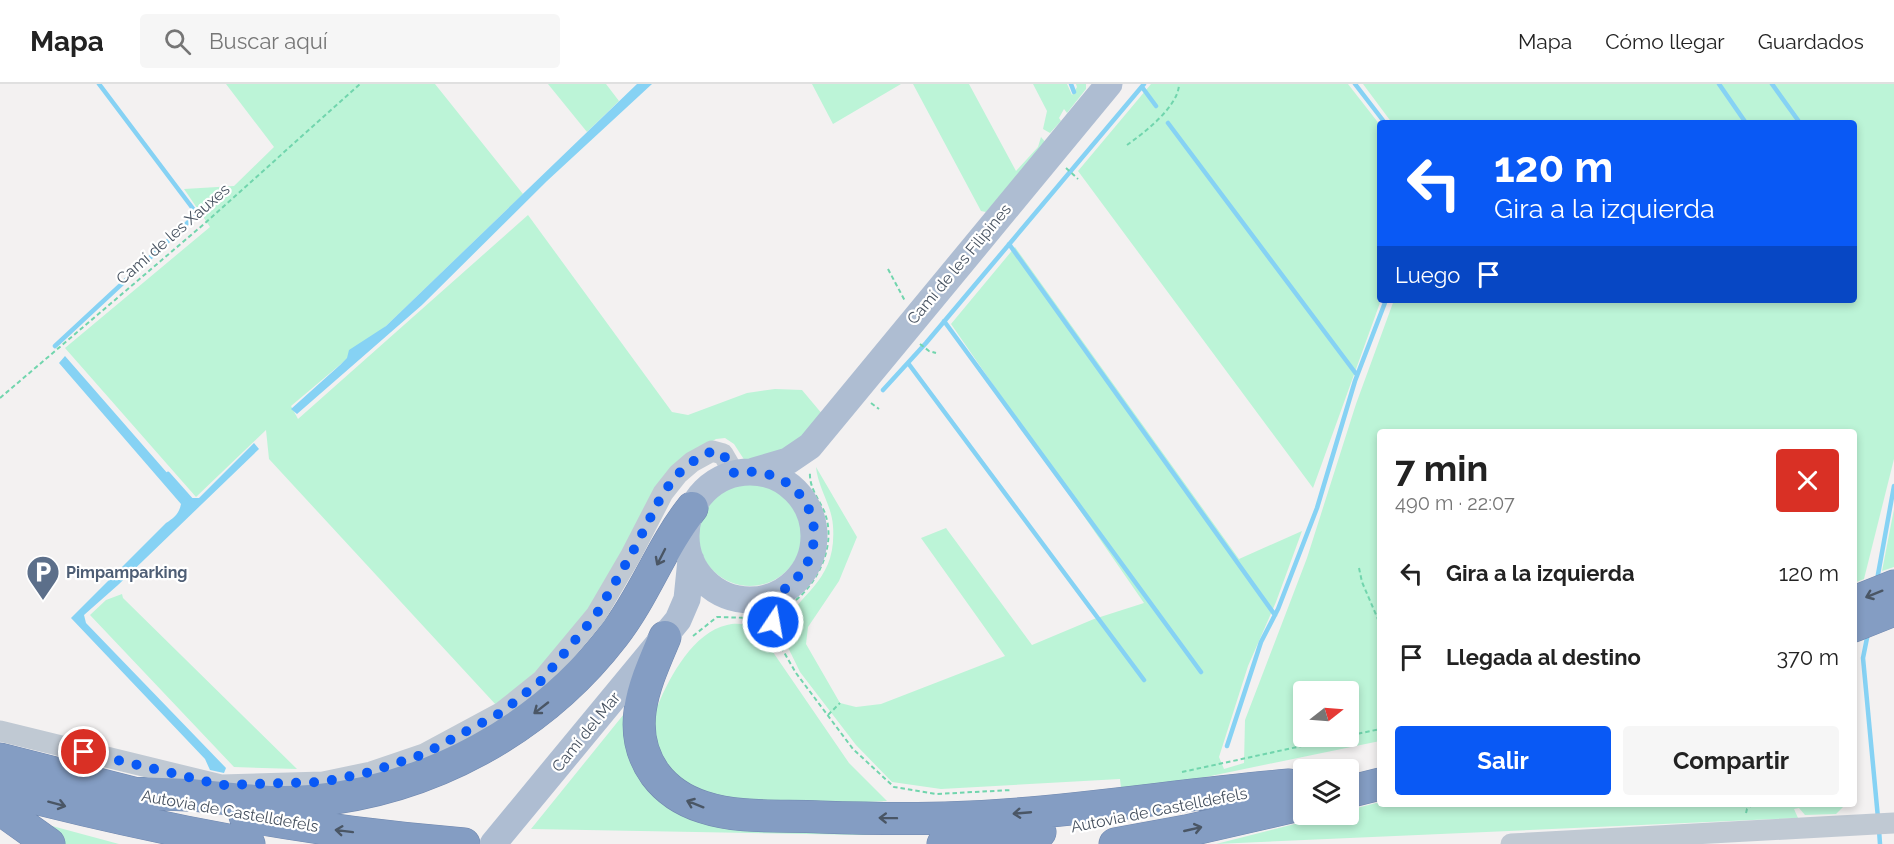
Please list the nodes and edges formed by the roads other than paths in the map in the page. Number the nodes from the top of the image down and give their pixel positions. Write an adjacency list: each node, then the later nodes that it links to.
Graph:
1 (1108, 84): 2 (main road, Camí de les Filipines)
2 (810, 446): 3 (main road); 4 (main road)
3 (744, 472): 4 (main road); 5 (main road); 15 (street)
4 (804, 500): 8 (main road)
5 (692, 508): 6 (main road); 25 (highway, one-way to 25)
6 (691, 560): 9 (main road); 14 (main road, Camí del Mar)
7 (1894, 586): 10 (highway, one-way to 10)
8 (769, 596): 9 (main road); 13 (street)
9 (730, 597): 14 (main road, Camí del Mar)
10 (1857, 601)
11 (1894, 610): 12 (highway)
12 (1857, 625)
13 (774, 626)
14 (671, 628): 22 (highway, one-way to 14); 31 (main road, Camí del Mar)
15 (0, 731)
16 (0, 759): 25 (highway, Autovia de Castelldefels)
17 (1377, 763): 18 (highway)
18 (1359, 767)
19 (1377, 785): 21 (highway)
20 (0, 789): 29 (highway, Autovia de Castelldefels, one-way to 29)
21 (1359, 789)
22 (1293, 790)
23 (1293, 791): 32 (highway, Autovia de Castelldefels)
24 (1293, 792): 33 (highway, Autovia de Castelldefels, one-way to 24)
25 (129, 793): 30 (highway, Autovia de Castelldefels, one-way to 25)
26 (0, 809): 28 (highway)
27 (1894, 823): 34 (street)
28 (49, 844)
29 (249, 844)
30 (464, 844)
31 (493, 844)
32 (943, 844)
33 (1115, 844)
34 (1510, 844)

